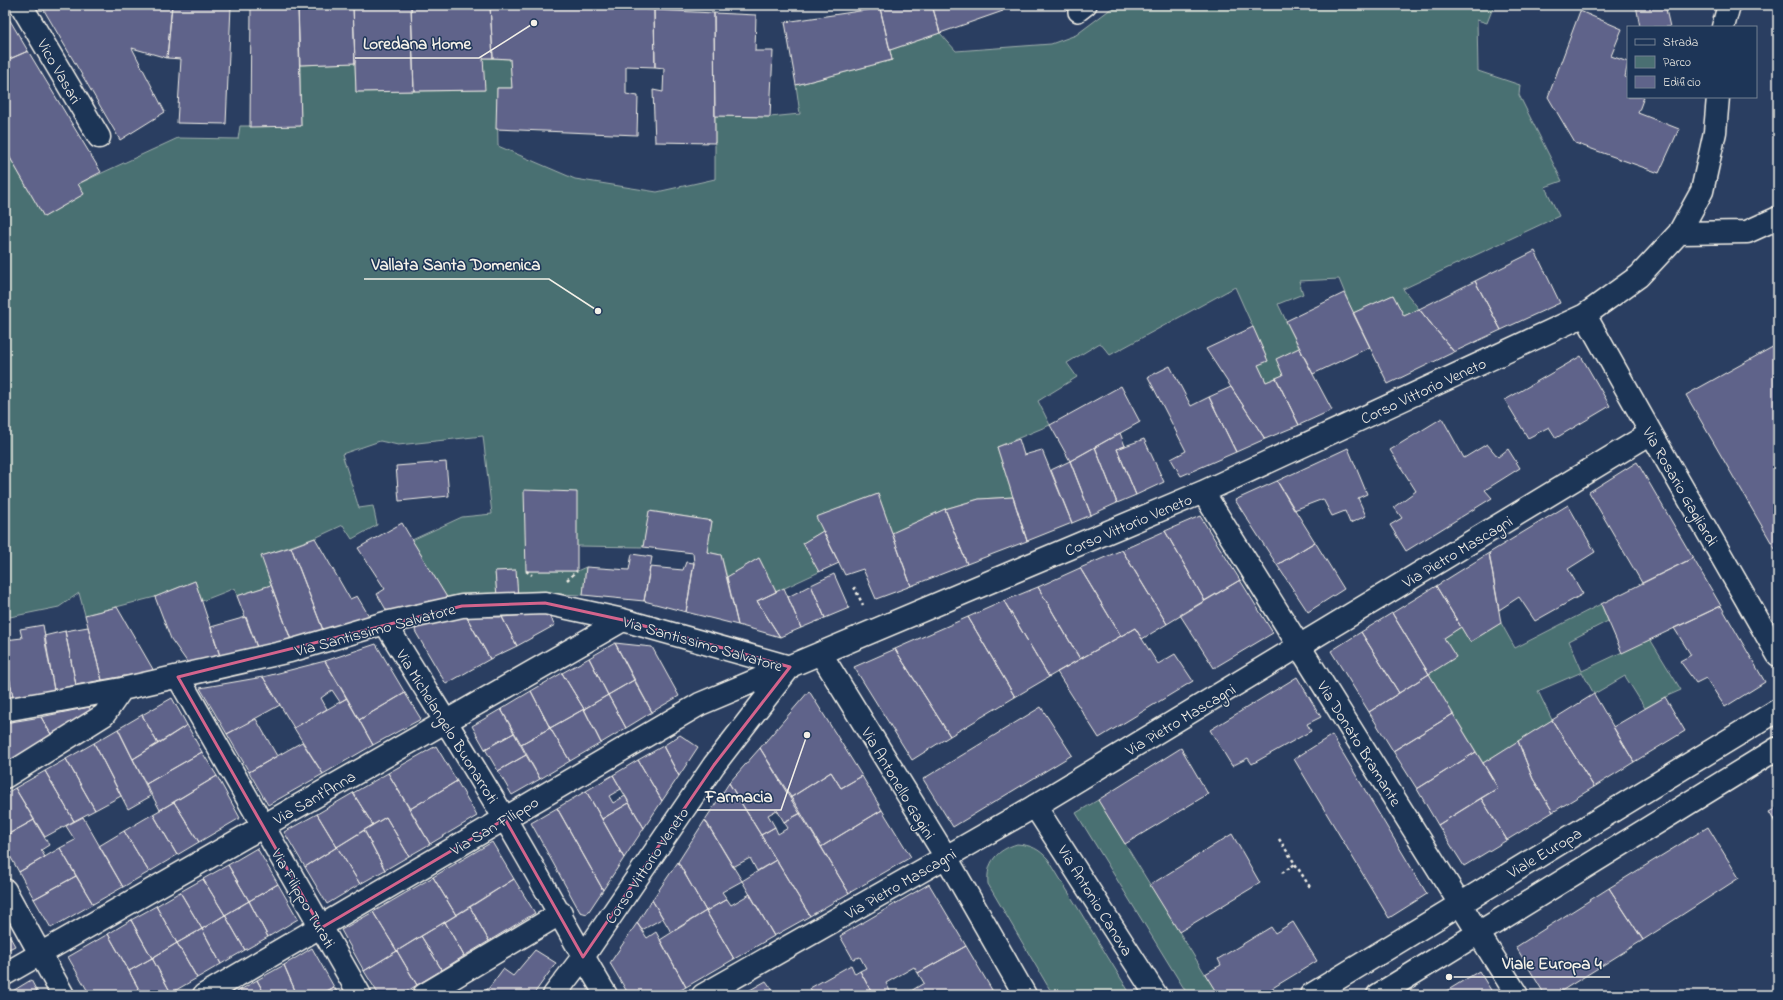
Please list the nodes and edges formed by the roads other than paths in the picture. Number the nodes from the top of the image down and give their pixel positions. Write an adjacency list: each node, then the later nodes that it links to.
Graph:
1 (21, 5): 5 (street, Vico Vasari)
2 (1729, 5): 3 (street)
3 (1723, 26)
4 (1718, 98): 7 (street, Corso Vittorio Veneto)
5 (99, 137)
6 (1778, 218): 7 (street)
7 (1679, 233): 8 (street, Corso Vittorio Veneto)
8 (1586, 315): 9 (street, Via Rosario Gagliardi); 10 (street, Corso Vittorio Veneto)
9 (1650, 434): 13 (street, Via Pietro Mascagni); 15 (street, Via Rosario Gagliardi)
10 (1204, 492): 13 (street, Via Donato Bramante); 14 (street, Corso Vittorio Veneto)
11 (623, 620): 12 (street, Via Santissimo Salvatore); 16 (street, Via Santissimo Salvatore); 21 (street, Via Sant'Anna)
12 (385, 623): 17 (street, Via Santissimo Salvatore); 21 (street, Via Michelangelo Buonarroti)
13 (1299, 646): 24 (street, Via Pietro Mascagni); 29 (street, Via Donato Bramante)
14 (821, 654): 16 (street, Corso Vittorio Veneto); 27 (street, Via Antonello Gagini)
15 (1778, 655)
16 (790, 667): 25 (street, Via San Filippo); 34 (street, Corso Vittorio Veneto)
17 (178, 676): 18 (street, Via Santissimo Salvatore); 26 (street, Via Filippo Turati)
18 (122, 689): 19 (street, Via Santissimo Salvatore); 23 (street)
19 (5, 710)
20 (1778, 710): 29 (street, Viale Europa)
21 (445, 722): 25 (street, Via Michelangelo Buonarroti); 26 (street, Via Sant'Anna)
22 (1778, 748): 32 (street)
23 (5, 777)
24 (1035, 806): 27 (street, Via Pietro Mascagni); 44 (street, Via Antonio Canova)
25 (505, 819): 30 (street, Via Michelangelo Buonarroti); 31 (street, Via San Filippo)
26 (263, 826): 31 (street, Via Filippo Turati); 33 (street, Via Sant'Anna)
27 (946, 857): 36 (street, Via Antonello Gagini); 43 (street, Via Pietro Mascagni)
28 (5, 890): 33 (street)
29 (1460, 903): 32 (street, Via Donato Bramante); 45 (street, Viale Europa)
30 (560, 913): 34 (street, Via Michelangelo Buonarroti); 40 (street)
31 (321, 928): 38 (street, Via San Filippo); 39 (street, Via Filippo Turati)
32 (1479, 933): 46 (street); 47 (street, Via Donato Bramante)
33 (40, 954): 35 (street, Via Sant'Anna); 37 (street)
34 (583, 957): 41 (street, Corso Vittorio Veneto); 42 (street, Via Michelangelo Buonarroti)
35 (5, 974)
36 (1020, 993)
37 (63, 995)
38 (204, 995)
39 (360, 995)
40 (424, 995)
41 (554, 995)
42 (606, 995)
43 (703, 995)
44 (1156, 995)
45 (1310, 995)
46 (1378, 995)
47 (1517, 995)

